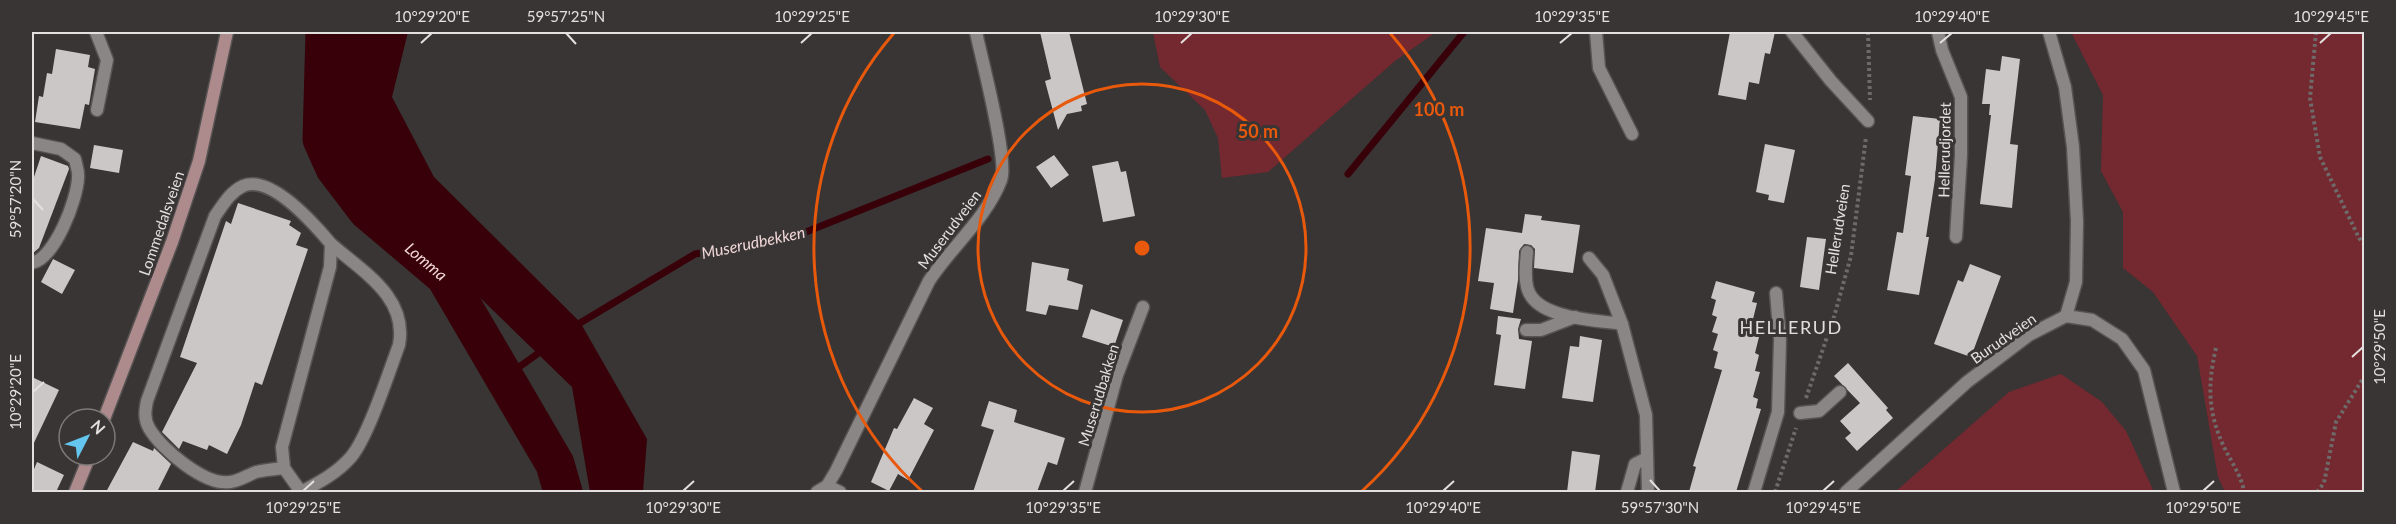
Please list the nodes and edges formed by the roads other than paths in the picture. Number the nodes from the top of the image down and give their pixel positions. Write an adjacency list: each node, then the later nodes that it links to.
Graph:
1 (96, 32): 8 (street)
2 (227, 32): 24 (main road, Lommedalsveien)
3 (976, 32): 29 (street, Muserudveien)
4 (1596, 32): 10 (street)
5 (1792, 32): 9 (street)
6 (1938, 32): 12 (street, Hellerudjordet)
7 (2049, 32): 19 (street)
8 (97, 110)
9 (1868, 121)
10 (1632, 134)
11 (32, 143): 16 (street)
12 (1956, 237)
13 (331, 244): 28 (street); 28 (street); 31 (street)
14 (1527, 252): 20 (street)
15 (1589, 258): 21 (street)
16 (32, 263)
17 (1776, 293): 36 (street)
18 (1143, 307): 33 (street, Muserudbakken)
19 (2066, 316): 37 (street, Burudveien); 38 (street)
20 (1575, 317): 21 (street); 22 (street)
21 (1622, 324): 26 (street)
22 (1526, 330)
23 (1840, 392): 25 (street)
24 (109, 407)
25 (1800, 413)
26 (1647, 458): 34 (street); 35 (street)
27 (85, 467): 30 (main road)
28 (284, 468): 31 (street)
29 (822, 489): 32 (street)
30 (75, 492)
31 (301, 492)
32 (840, 492)
33 (1085, 492)
34 (1628, 492)
35 (1648, 492)
36 (1754, 492)
37 (1846, 492)
38 (2174, 492)

